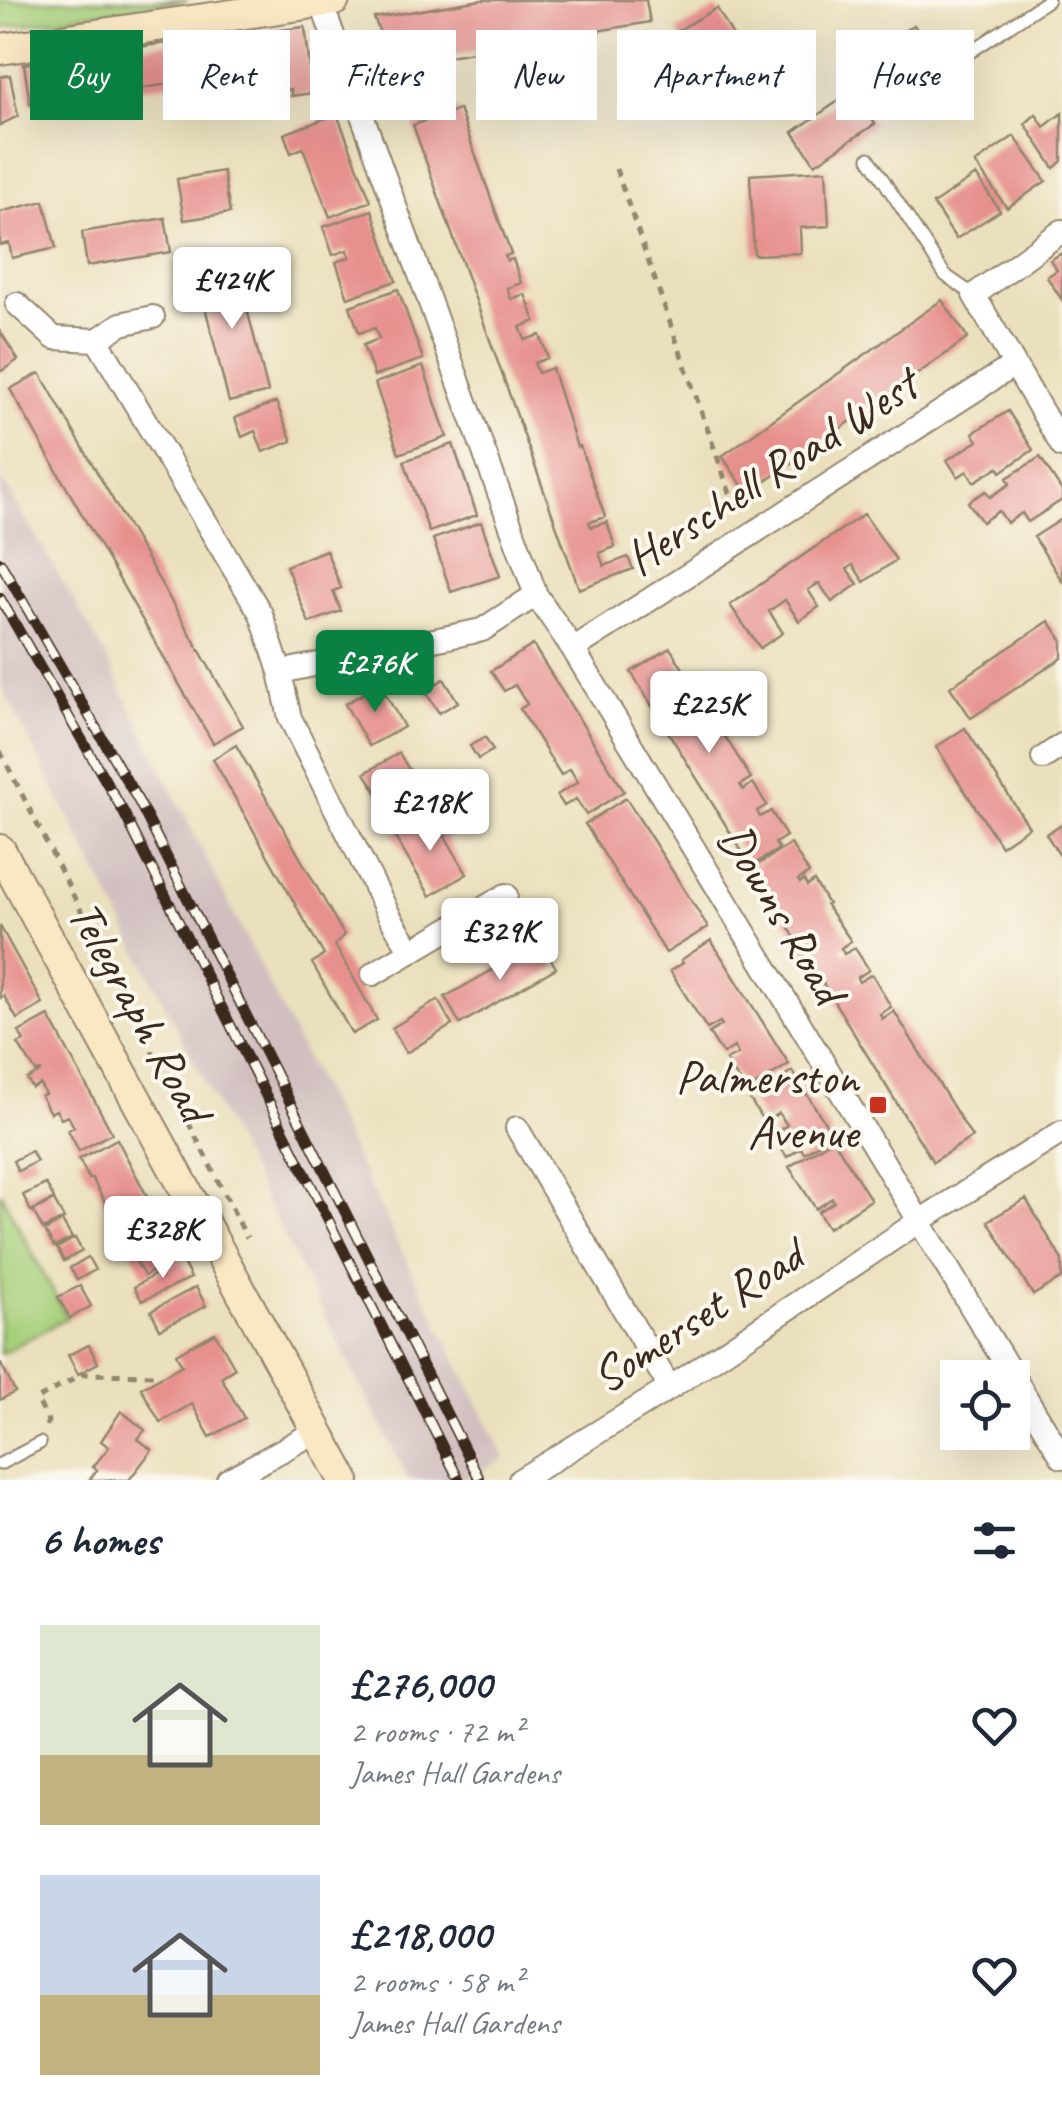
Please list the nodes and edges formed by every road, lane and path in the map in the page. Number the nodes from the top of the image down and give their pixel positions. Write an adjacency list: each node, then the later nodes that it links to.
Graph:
1 (1048, 0): 4 (lane)
2 (327, 1): 3 (street); 15 (street, Downs Road)
3 (0, 49)
4 (974, 49)
5 (868, 158): 8 (lane)
6 (616, 169): 14 (path)
7 (1062, 231): 8 (street)
8 (974, 295): 12 (street)
9 (17, 304): 11 (street)
10 (153, 316): 11 (street)
11 (97, 340): 17 (street)
12 (1014, 364): 13 (street); 14 (street, Herschell Road West)
13 (1061, 440)
14 (746, 538): 16 (street, Herschell Road West)
15 (536, 596): 16 (street, Downs Road); 17 (street)
16 (574, 649): 25 (street, Downs Road)
17 (280, 672): 21 (street)
18 (0, 750): 26 (path)
19 (0, 850): 29 (street, Telegraph Road)
20 (506, 895): 21 (street)
21 (411, 951): 22 (street)
22 (373, 974)
23 (517, 1128): 28 (street)
24 (1062, 1132): 25 (street)
25 (918, 1222): 28 (street, Somerset Road); 31 (street, Downs Road)
26 (250, 1244)
27 (158, 1375): 30 (path)
28 (670, 1388): 35 (street, Somerset Road)
29 (318, 1430): 33 (street); 34 (street, Telegraph Road)
30 (40, 1442): 32 (lane)
31 (1062, 1458)
32 (0, 1464)
33 (228, 1480)
34 (344, 1480)
35 (520, 1480)

